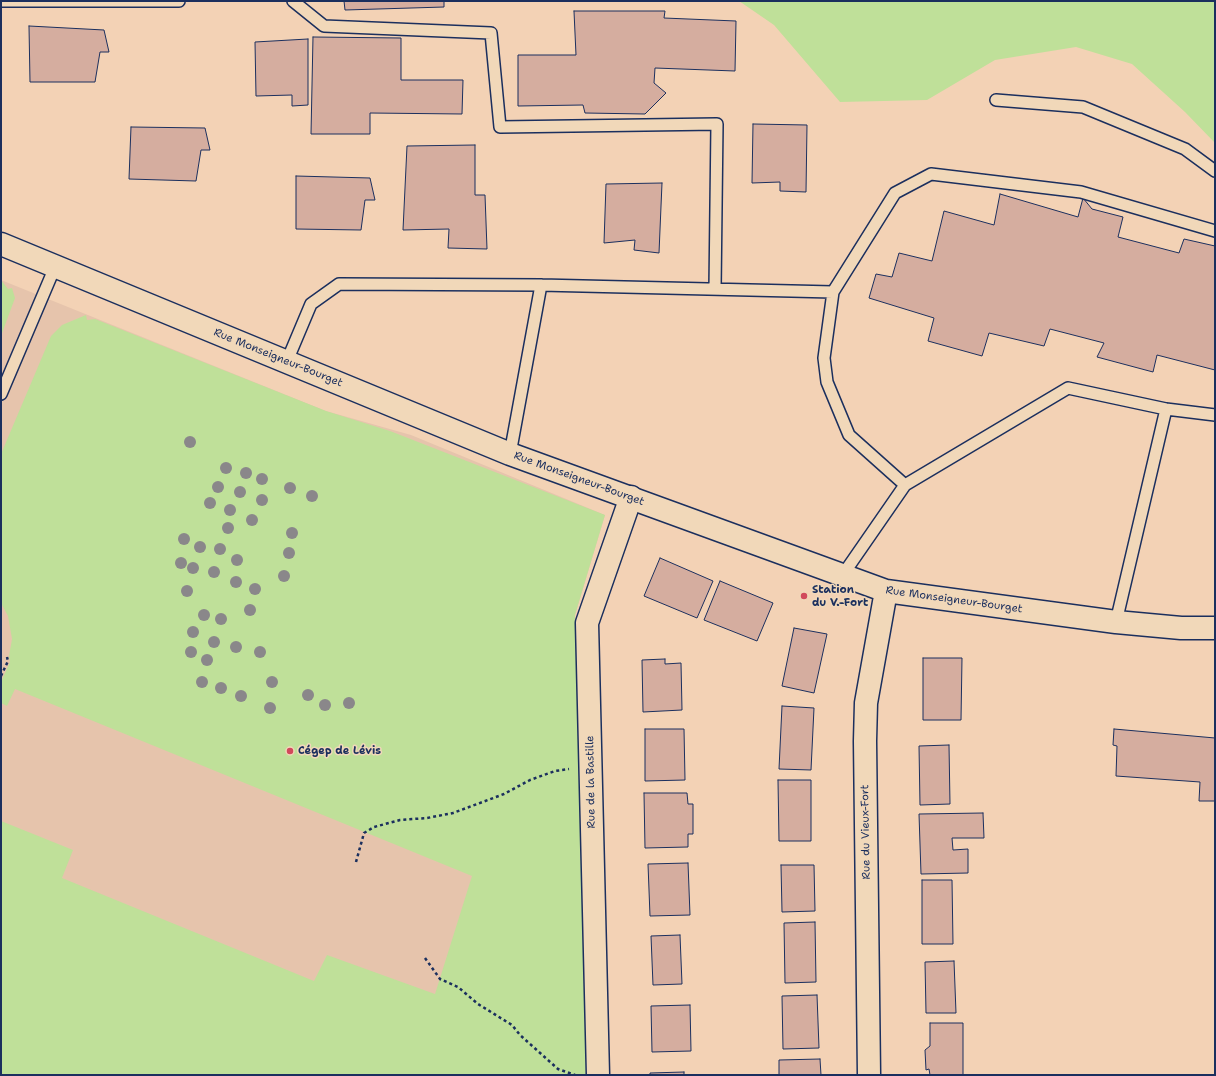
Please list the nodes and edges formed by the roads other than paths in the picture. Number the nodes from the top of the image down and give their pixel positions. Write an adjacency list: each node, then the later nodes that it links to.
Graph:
1 (1, 1): 2 (lane)
2 (179, 1)
3 (293, 1): 10 (lane)
4 (996, 100): 5 (lane)
5 (1215, 171)
6 (1215, 231): 11 (lane)
7 (1, 244): 8 (street, Rue Monseigneur-Bourget)
8 (55, 267): 12 (street, Rue Monseigneur-Bourget); 13 (lane)
9 (541, 285): 10 (lane); 12 (lane); 16 (lane)
10 (715, 289): 11 (lane)
11 (833, 292): 17 (lane)
12 (287, 361): 16 (street, Rue Monseigneur-Bourget)
13 (1, 394)
14 (1166, 410): 15 (lane); 17 (lane); 21 (lane)
15 (1215, 415)
16 (510, 454): 18 (street, Rue Monseigneur-Bourget)
17 (905, 485): 19 (lane)
18 (631, 498): 19 (street, Rue Monseigneur-Bourget); 25 (street, Rue de la Bastille)
19 (842, 576): 20 (street, Rue Monseigneur-Bourget)
20 (886, 591): 21 (street, Rue Monseigneur-Bourget); 26 (street, Rue du Vieux-Fort)
21 (1116, 622): 22 (street, Rue Monseigneur-Bourget)
22 (1181, 628): 23 (street, Rue Monseigneur-Bourget); 24 (street, Rue Monseigneur-Bourget)
23 (1215, 628)
24 (1215, 634)
25 (598, 1075)
26 (869, 1075)

